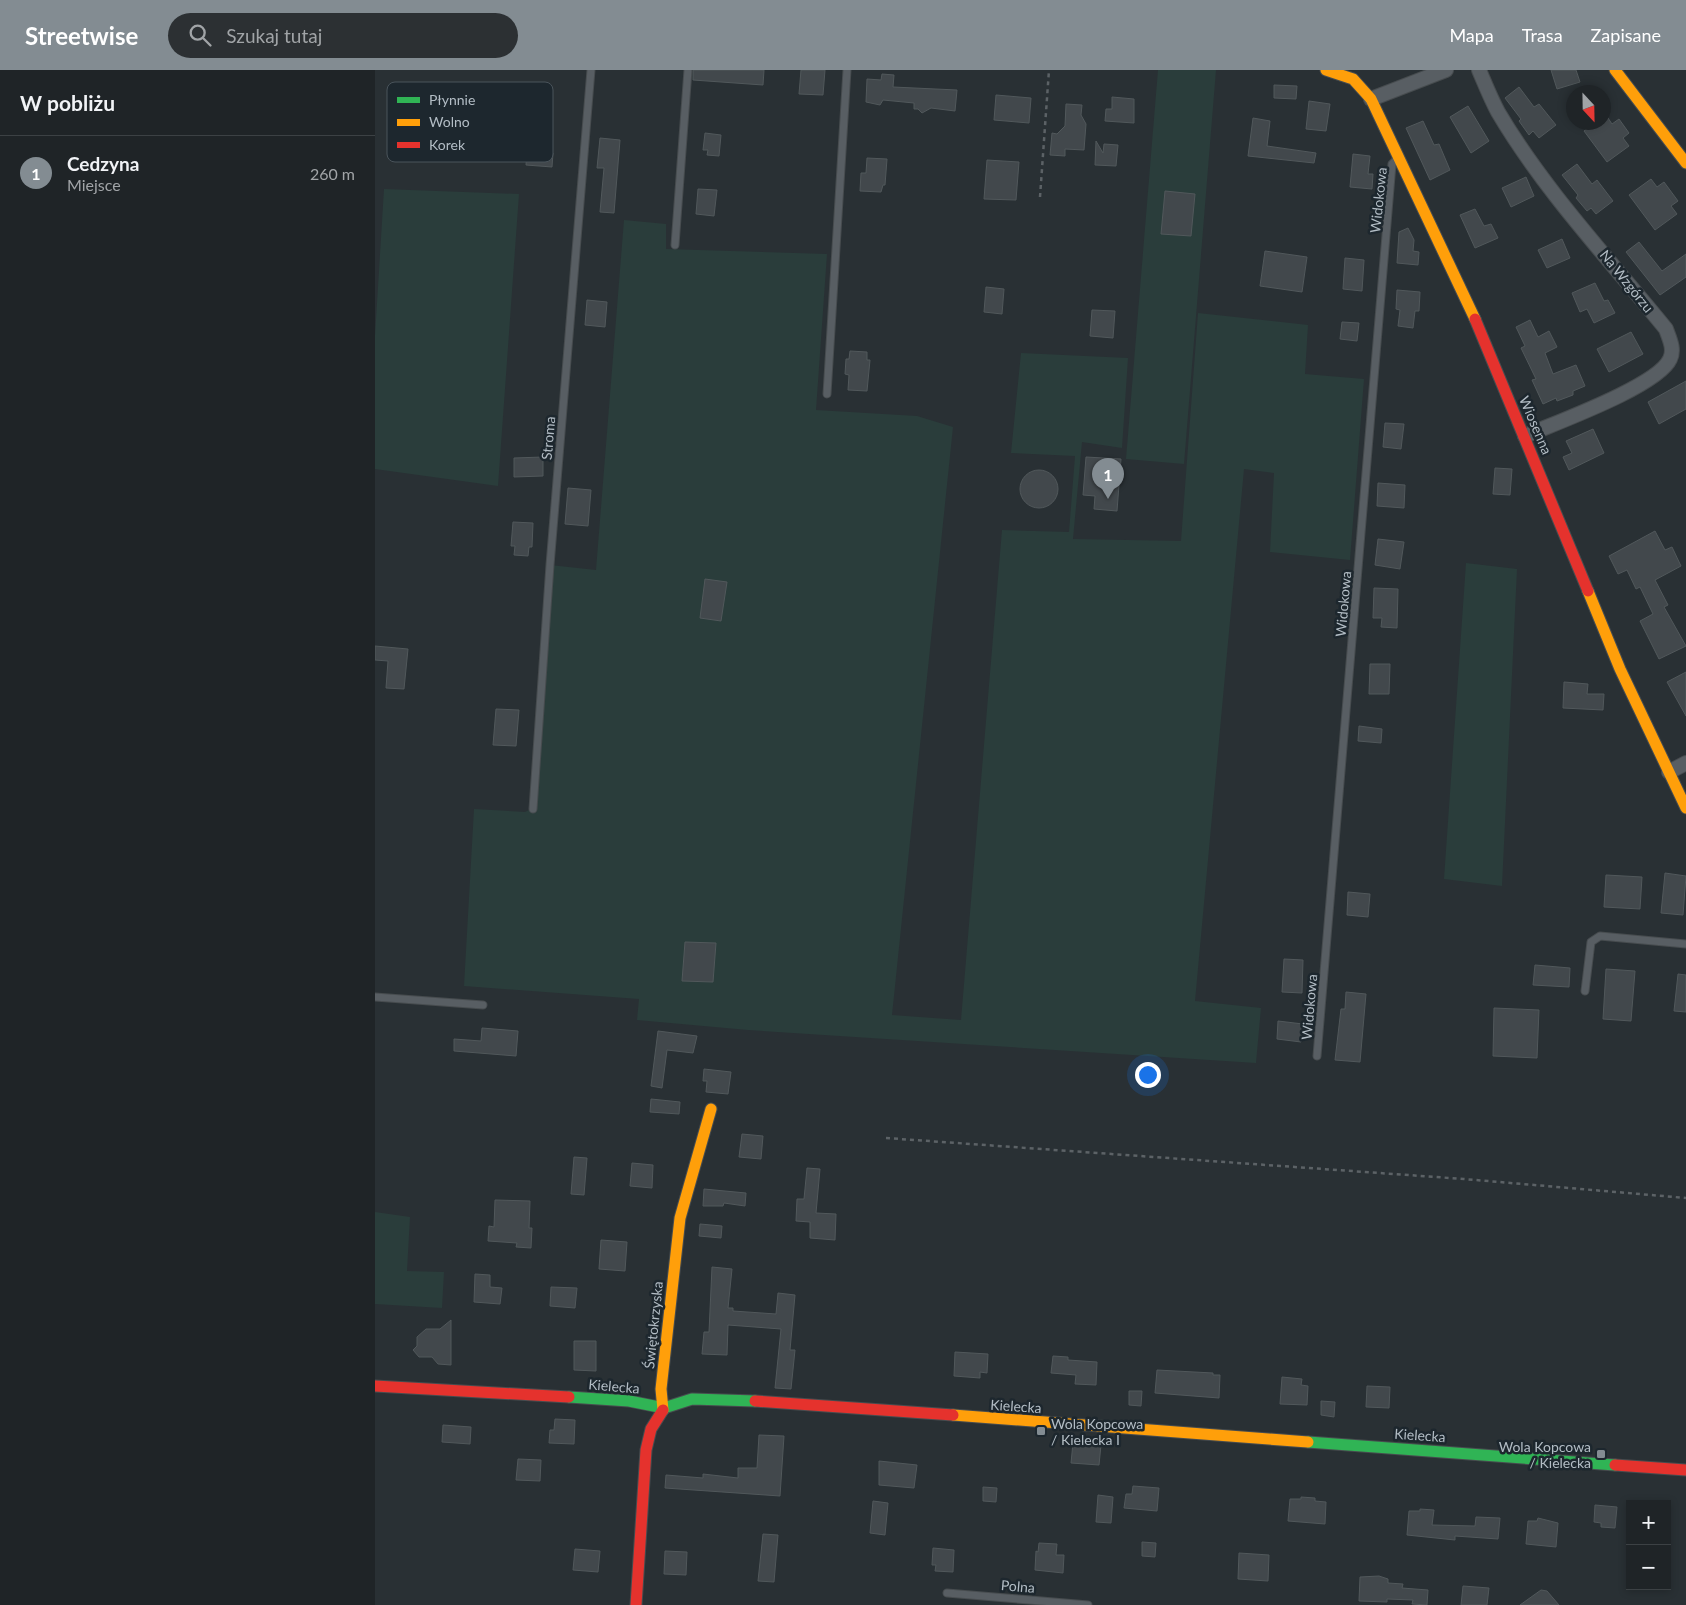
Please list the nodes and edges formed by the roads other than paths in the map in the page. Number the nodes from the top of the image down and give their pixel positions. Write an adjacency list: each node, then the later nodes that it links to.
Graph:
1 (591, 70): 17 (lane, Stroma)
2 (688, 70): 11 (lane)
3 (847, 70): 12 (lane)
4 (1333, 70): 8 (street, Wiosenna)
5 (1447, 70): 8 (street)
6 (1479, 70): 13 (street, Na Wzgórzu)
7 (1615, 70): 10 (street)
8 (1371, 99): 9 (street, Wiosenna)
9 (1398, 156): 13 (street, Wiosenna); 22 (lane, Widokowa)
10 (1686, 163)
11 (675, 245)
12 (827, 394)
13 (1525, 436): 15 (street, Wiosenna)
14 (1686, 763): 15 (street)
15 (1669, 772): 16 (street, Wiosenna)
16 (1686, 808)
17 (533, 809)
18 (1686, 944): 19 (lane)
19 (1585, 991)
20 (375, 997): 21 (lane)
21 (483, 1005)
22 (1317, 1056)
23 (711, 1109): 25 (street, Świętokrzyska)
24 (375, 1386): 25 (street, Kielecka)
25 (664, 1408): 26 (street, Kielecka); 28 (street)
26 (1686, 1470)
27 (947, 1593): 29 (lane, Polna)
28 (636, 1605)
29 (1088, 1605)

